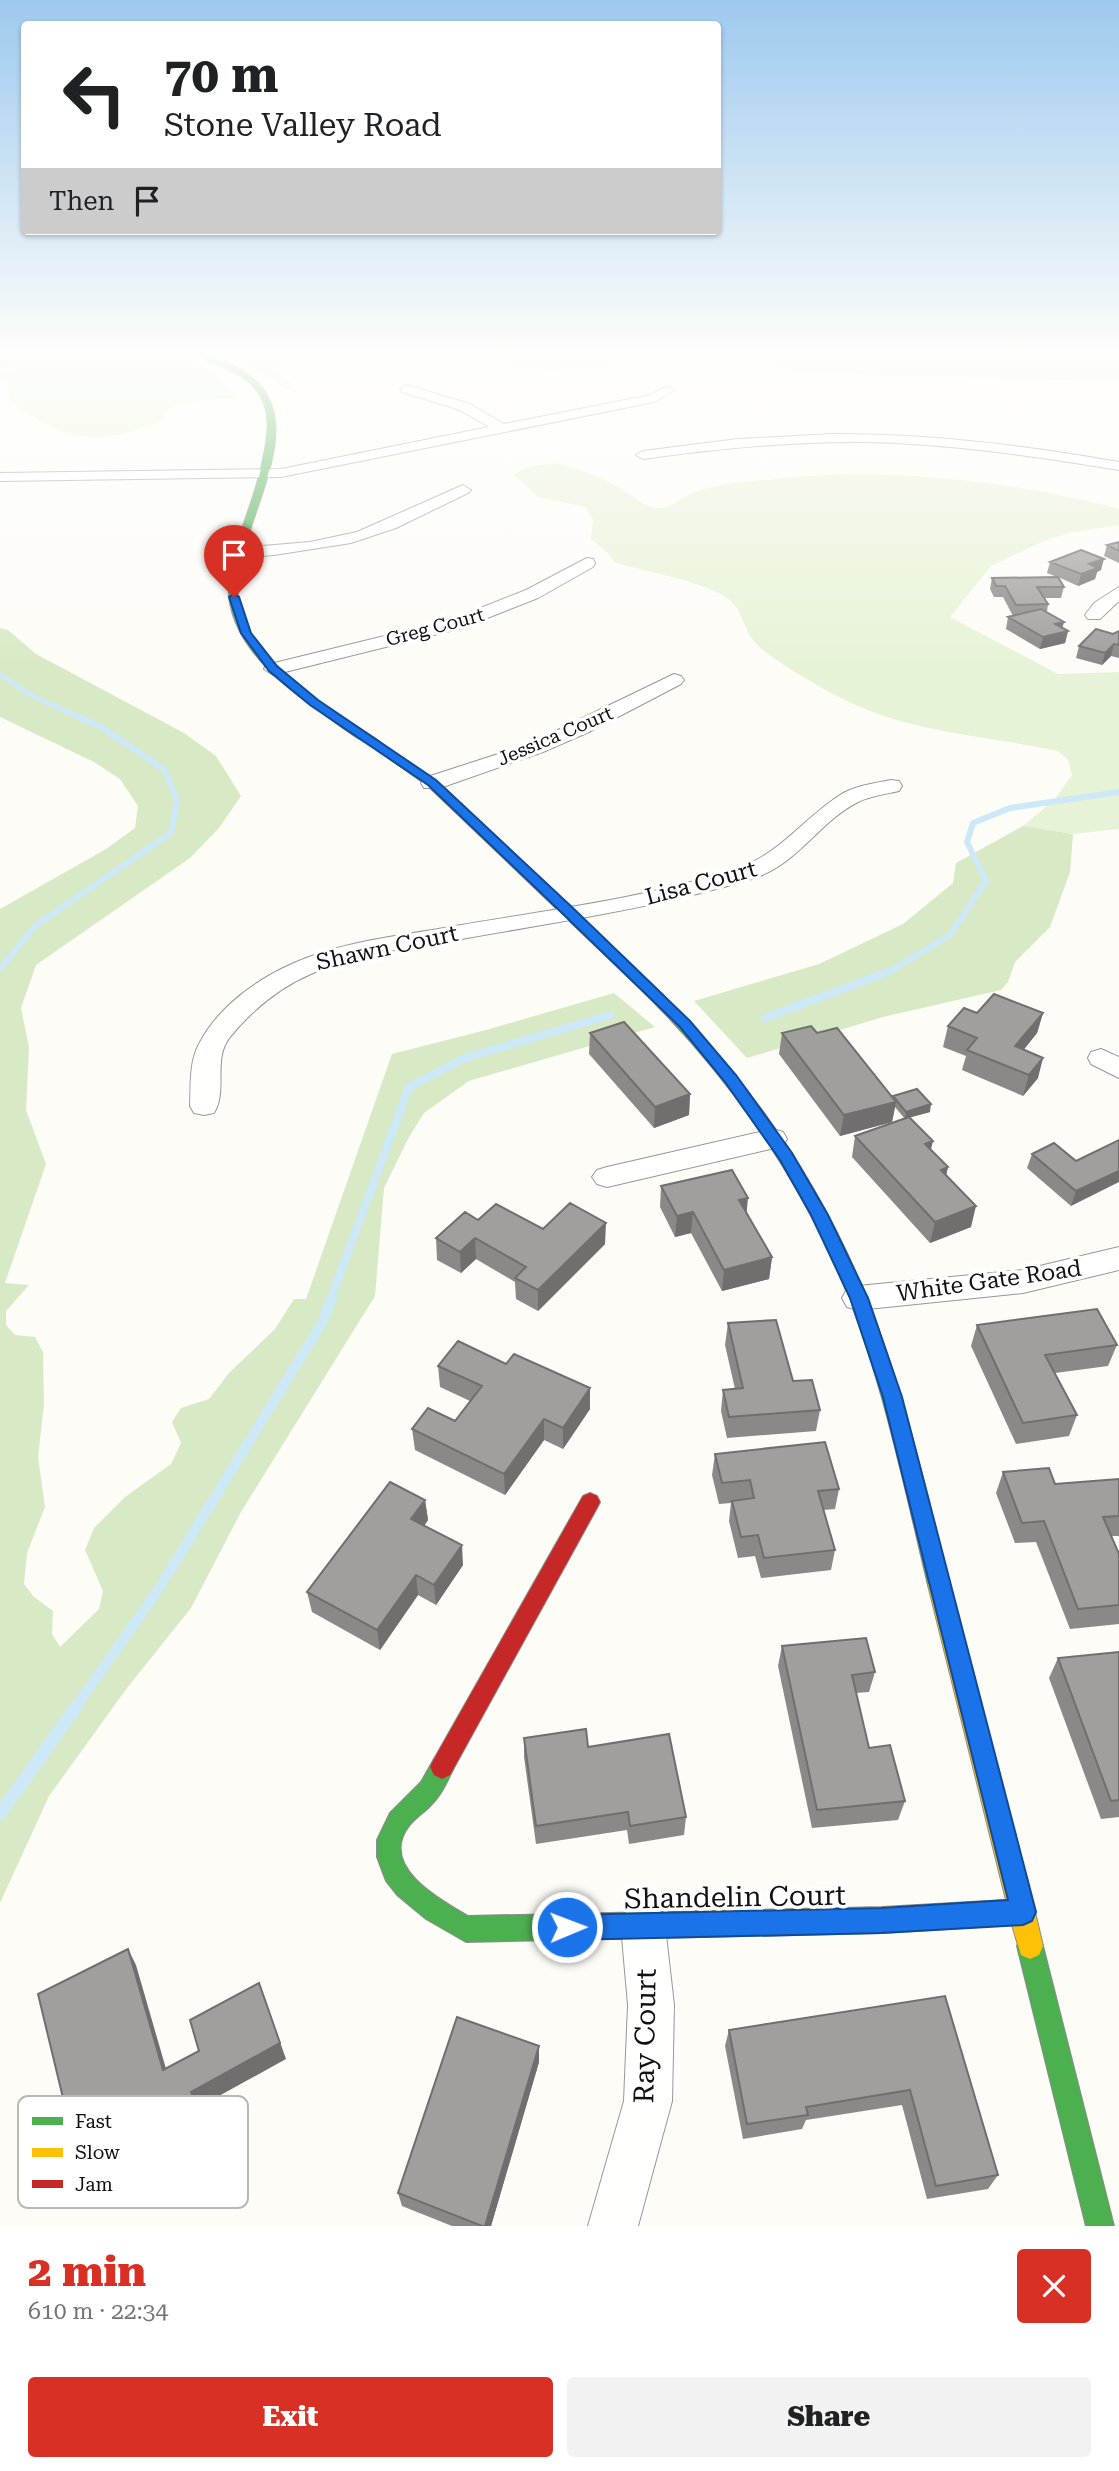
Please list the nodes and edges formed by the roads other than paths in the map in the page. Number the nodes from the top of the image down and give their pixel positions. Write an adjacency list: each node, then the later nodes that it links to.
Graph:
1 (265, 458): 5 (street)
2 (353, 458): 5 (street)
3 (1065, 458): 4 (street)
4 (1119, 466)
5 (260, 476): 6 (street); 8 (street)
6 (0, 477)
7 (463, 490): 8 (street)
8 (238, 553): 12 (street)
9 (587, 563): 12 (street, Greg Court)
10 (1119, 592): 11 (street)
11 (1094, 615)
12 (273, 669): 14 (street)
13 (674, 680): 14 (street, Jessica Court)
14 (432, 783): 16 (street)
15 (891, 786): 16 (street, Lisa Court)
16 (569, 912): 17 (street, Shawn Court); 18 (street)
17 (204, 1106)
18 (773, 1139): 19 (street); 21 (street)
19 (607, 1178)
20 (1119, 1258): 21 (street, White Gate Road)
21 (859, 1298): 23 (street)
22 (590, 1502): 24 (street, Shandelin Court)
23 (1023, 1912): 24 (street, Shandelin Court); 26 (street)
24 (643, 1926): 25 (street, Ray Court)
25 (613, 2226)
26 (1100, 2226)

